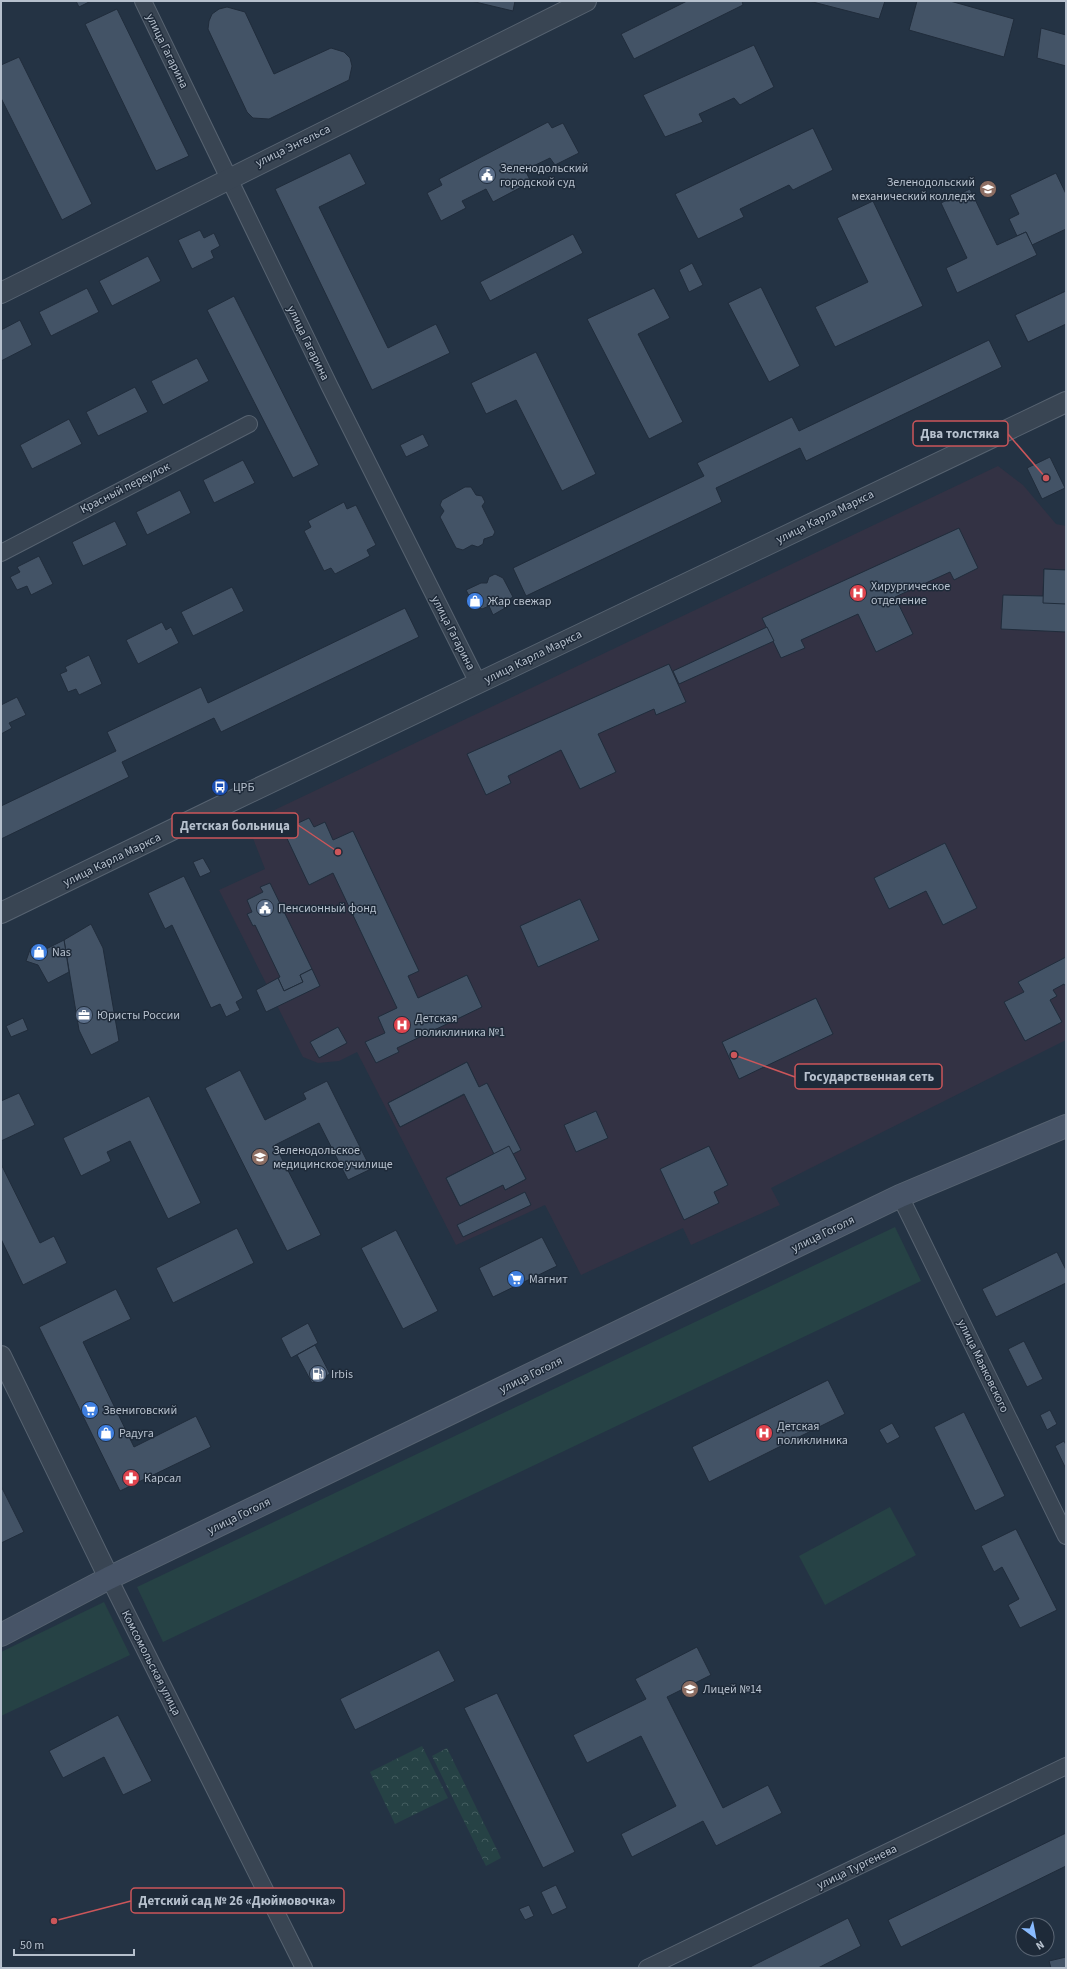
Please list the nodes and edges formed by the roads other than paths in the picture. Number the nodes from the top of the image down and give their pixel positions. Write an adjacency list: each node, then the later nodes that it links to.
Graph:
1 (143, 1): 3 (street, улица Гагарина)
2 (586, 1): 3 (street, улица Энгельса)
3 (228, 178): 4 (street, улица Энгельса); 8 (street, улица Гагарина)
4 (1, 293)
5 (1066, 402): 8 (street, улица Карла Маркса)
6 (249, 424): 7 (street, Красный переулок)
7 (1, 553)
8 (478, 683): 9 (street, улица Карла Маркса)
9 (1, 913)
10 (1066, 1126): 11 (main road, улица Гоголя)
11 (900, 1196): 13 (street, улица Маяковского); 14 (main road, улица Гоголя)
12 (1, 1356): 14 (street, Комсомольская улица)
13 (1066, 1536)
14 (109, 1578): 15 (main road, улица Гоголя); 17 (street, Комсомольская улица)
15 (1, 1635)
16 (1066, 1766): 18 (street, улица Тургенева)
17 (304, 1968)
18 (647, 1968)

